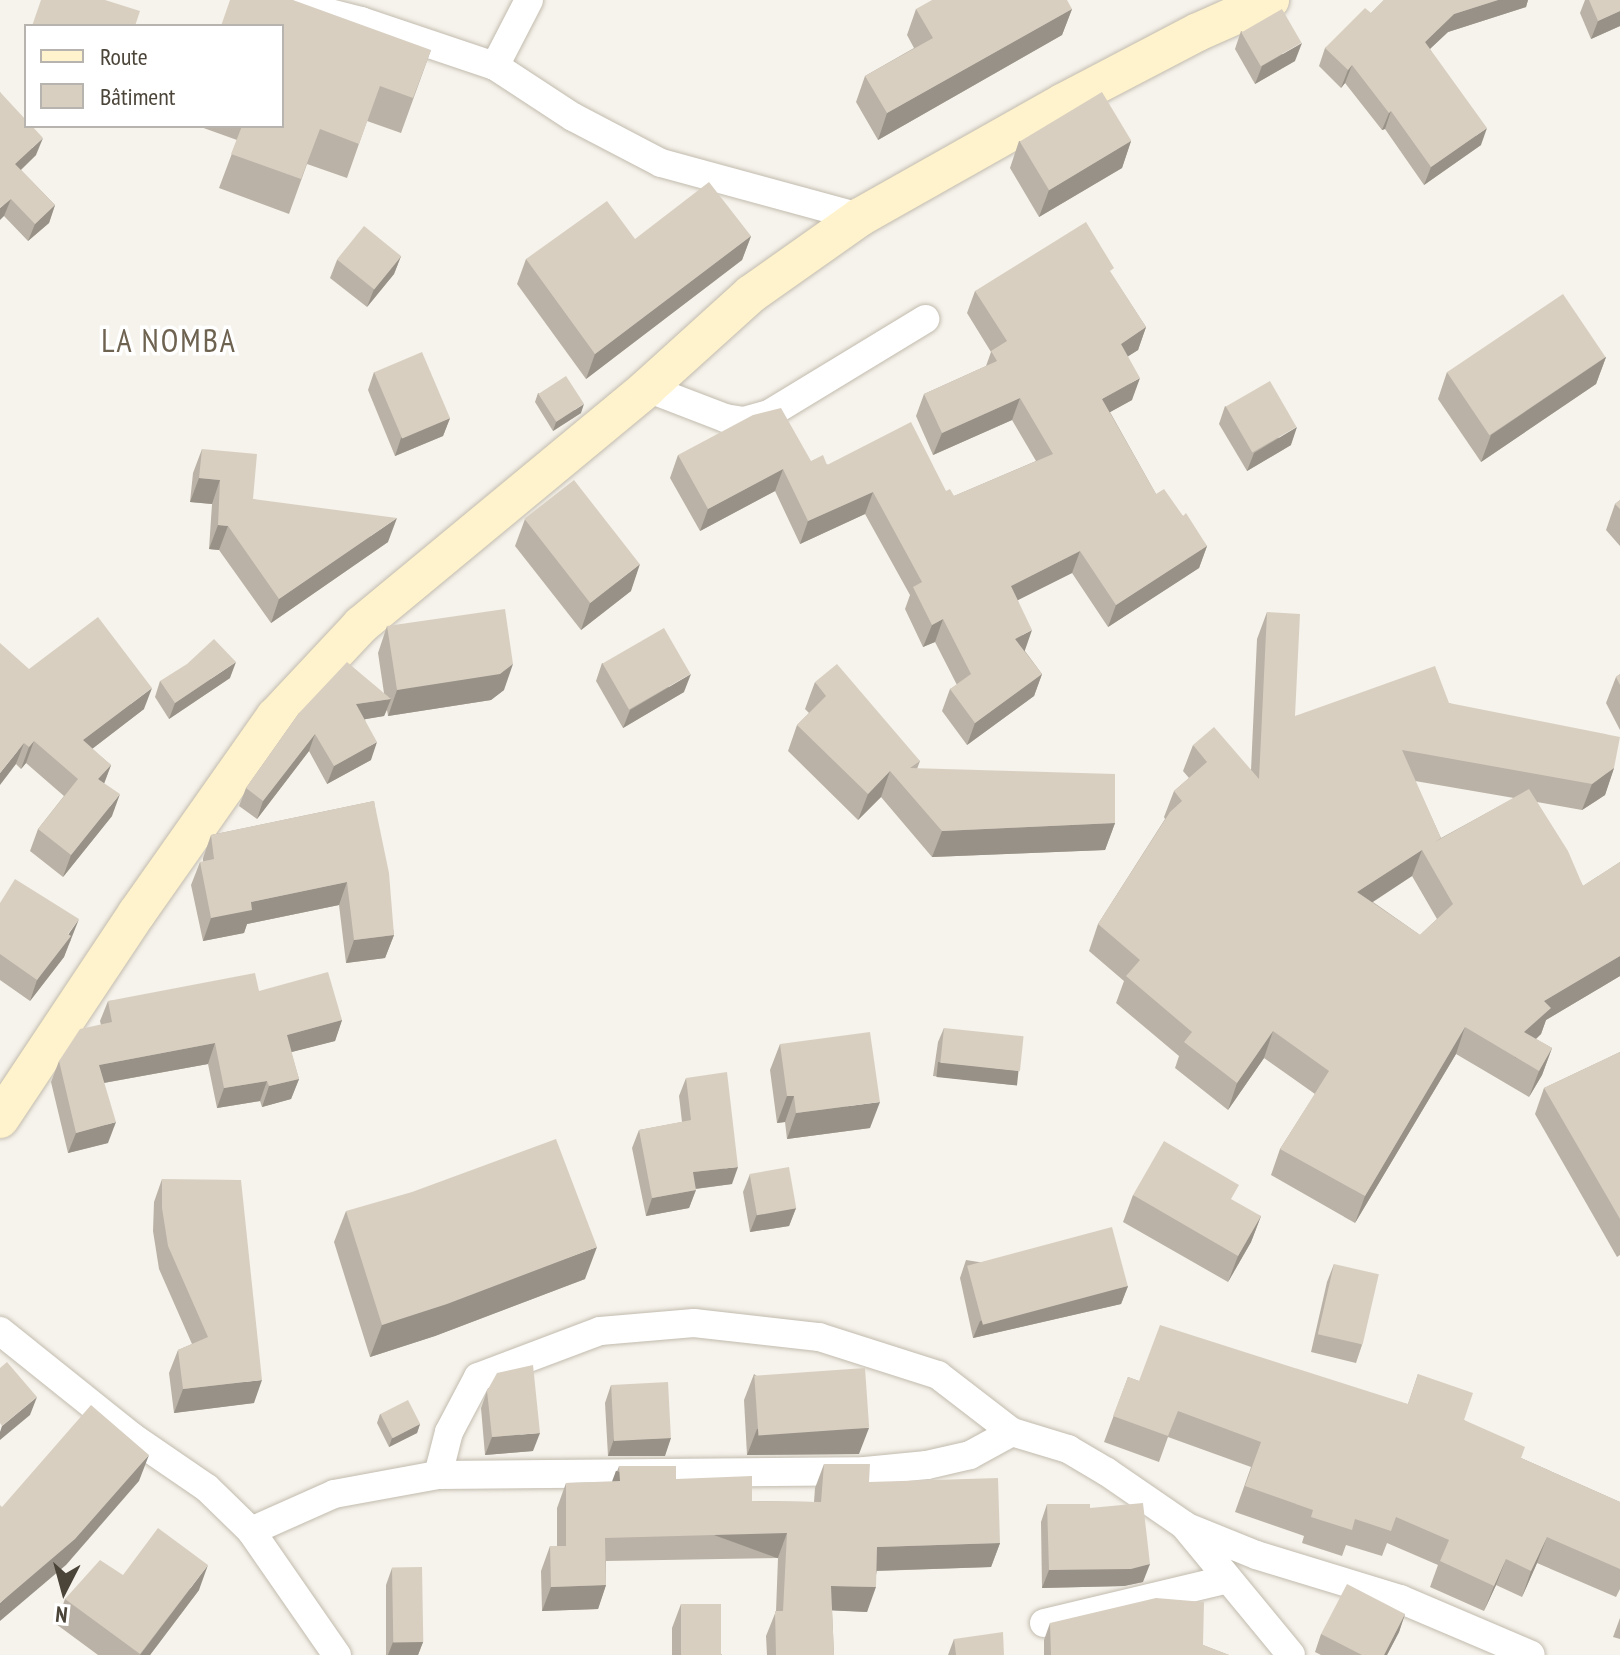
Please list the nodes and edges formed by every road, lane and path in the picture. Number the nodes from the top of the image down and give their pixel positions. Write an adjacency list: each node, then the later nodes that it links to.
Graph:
1 (279, 0): 5 (street)
2 (529, 0): 5 (street)
3 (1270, 0): 4 (street)
4 (1228, 9): 6 (street)
5 (495, 66): 6 (street)
6 (860, 217): 8 (street)
7 (925, 319): 8 (street)
8 (647, 388): 9 (street)
9 (0, 1119)
10 (0, 1331): 14 (street)
11 (1012, 1432): 12 (street); 12 (street); 13 (street)
12 (438, 1475): 14 (street)
13 (1184, 1525): 15 (street); 19 (street)
14 (251, 1531): 17 (street)
15 (1225, 1580): 16 (street); 18 (street)
16 (1044, 1623)
17 (337, 1655)
18 (1291, 1655)
19 (1531, 1655)

